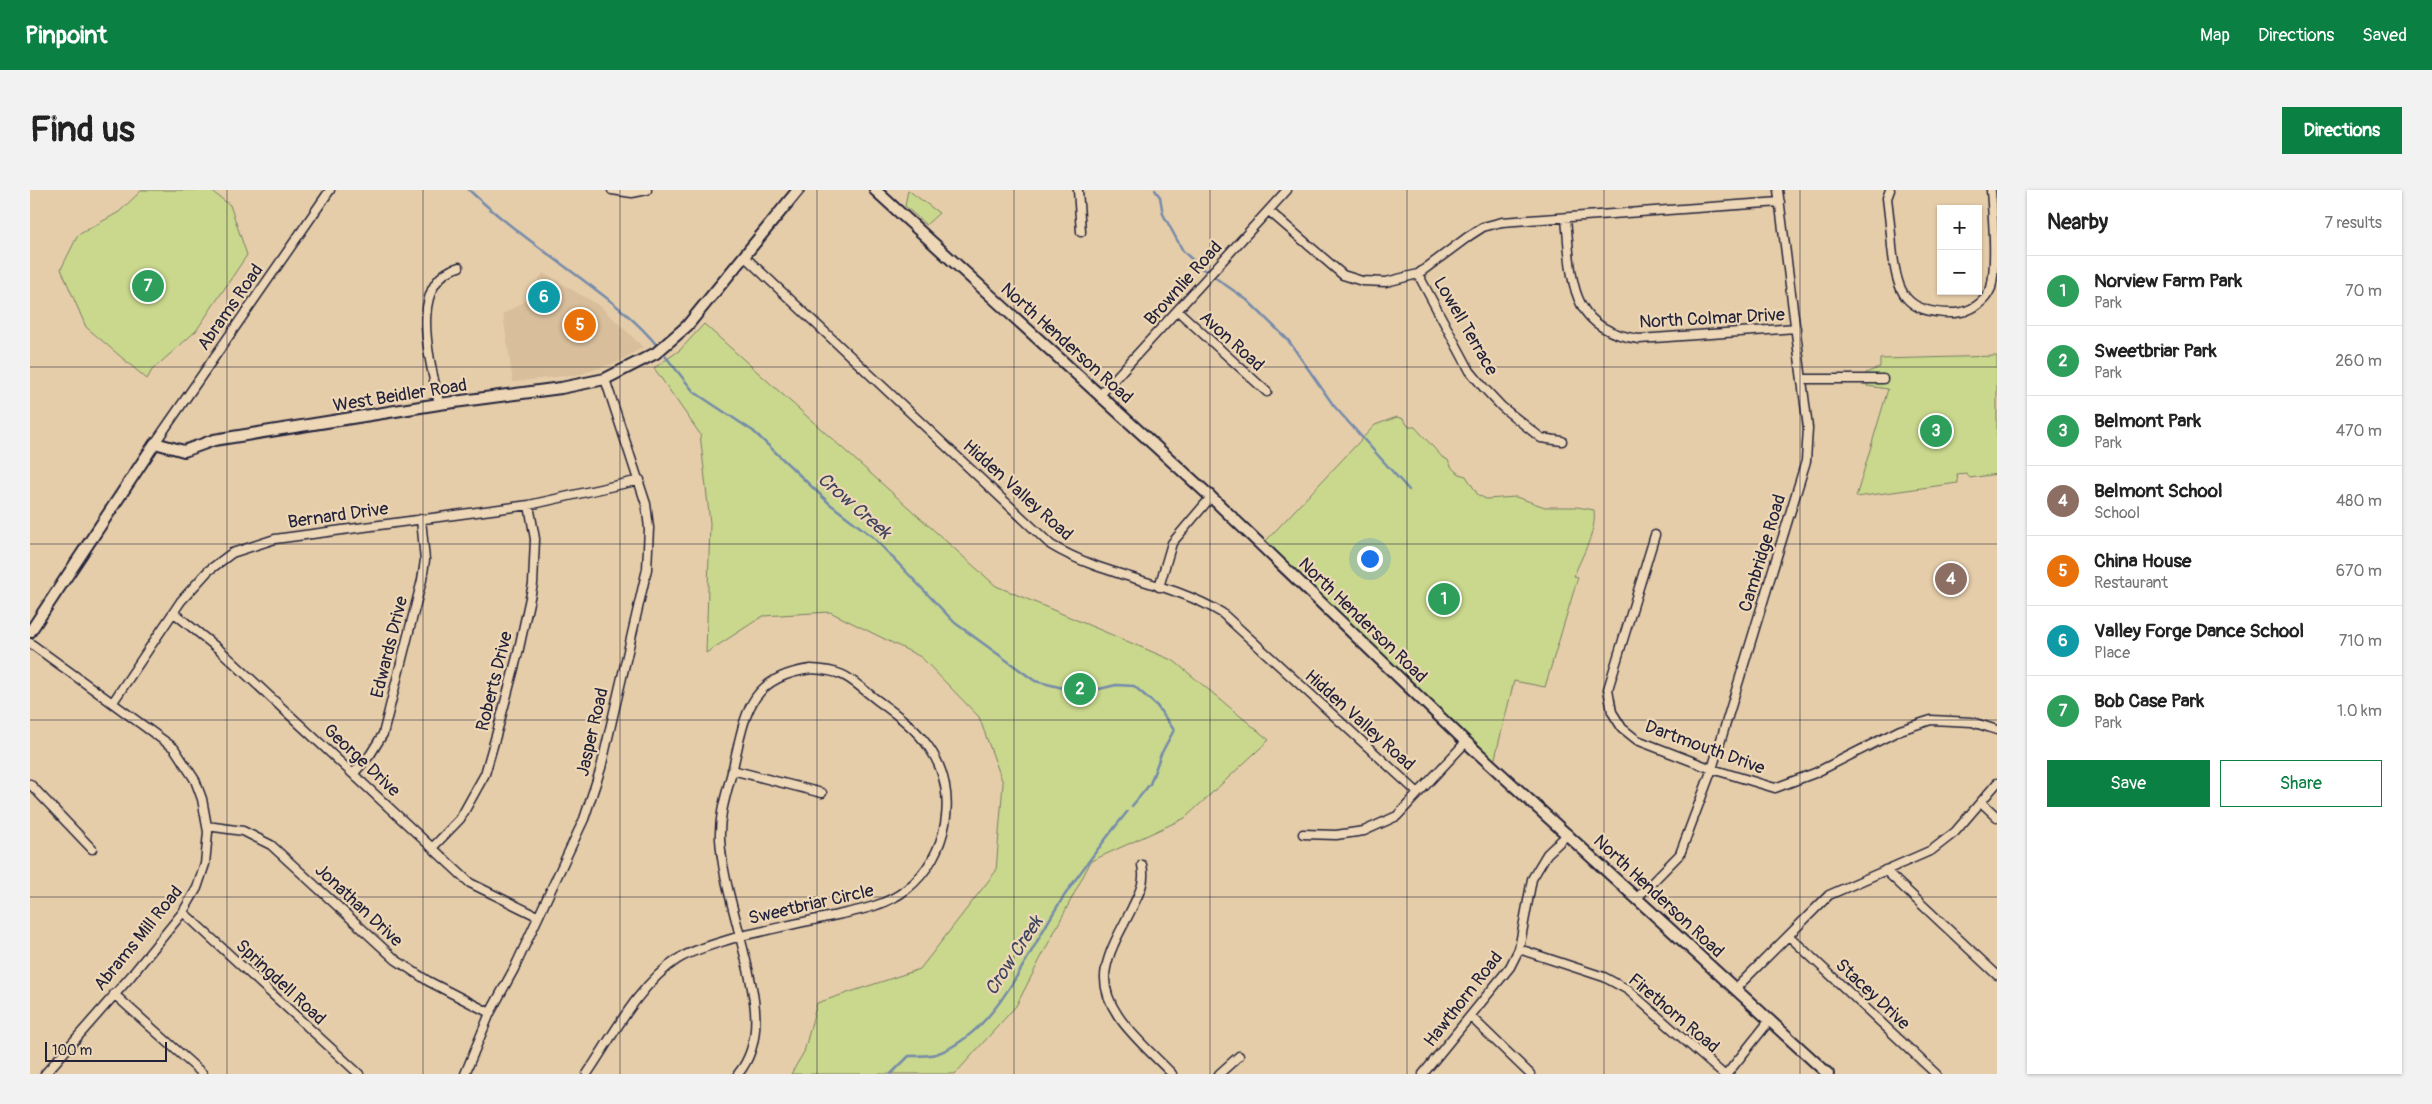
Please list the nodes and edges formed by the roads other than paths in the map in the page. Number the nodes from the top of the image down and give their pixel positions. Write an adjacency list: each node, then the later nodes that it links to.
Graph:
1 (330, 190): 27 (street, Abrams Road)
2 (612, 190): 3 (street)
3 (647, 190)
4 (798, 190): 15 (street, West Beidler Road)
5 (875, 190): 24 (street, North Henderson Road)
6 (1078, 190): 14 (street)
7 (1287, 190): 12 (street, Brownlie Road)
8 (1778, 190): 11 (street, Cambridge Road)
9 (1890, 190): 10 (street)
10 (1991, 190)
11 (1780, 202): 13 (street); 19 (street, Cambridge Road)
12 (1268, 211): 17 (street); 18 (street, Brownlie Road)
13 (1566, 219): 17 (street); 19 (street, North Colmar Drive)
14 (1081, 232)
15 (744, 256): 21 (street, West Beidler Road); 33 (street, Hidden Valley Road)
16 (459, 267): 25 (street)
17 (1418, 274): 26 (street, Lowell Terrace)
18 (1178, 312): 23 (street, Avon Road); 24 (street, Brownlie Road)
19 (1796, 328): 20 (street, Cambridge Road)
20 (1803, 378): 22 (street); 40 (street, Cambridge Road)
21 (605, 379): 25 (street, West Beidler Road); 28 (street, Jasper Road)
22 (1883, 379)
23 (1267, 392)
24 (1100, 396): 29 (street, North Henderson Road)
25 (440, 404): 27 (street, West Beidler Road)
26 (1562, 441)
27 (155, 443): 35 (street)
28 (640, 480): 30 (street, Bernard Drive); 58 (street, Jasper Road)
29 (1211, 497): 33 (street); 39 (street, North Henderson Road)
30 (529, 505): 31 (street, Bernard Drive); 52 (street, Roberts Drive)
31 (421, 518): 34 (street, Bernard Drive); 42 (street, Edwards Drive)
32 (1655, 535): 40 (street, Dartmouth Drive)
33 (1159, 587): 45 (street, Hidden Valley Road)
34 (174, 613): 37 (street, Bernard Drive); 42 (street, George Drive)
35 (30, 632)
36 (30, 643): 37 (street, Abrams Mill Road)
37 (113, 702): 49 (street, Abrams Mill Road)
38 (1997, 730): 40 (street, Dartmouth Drive)
39 (1466, 742): 45 (street); 51 (street, North Henderson Road)
40 (1712, 769): 56 (street, Cambridge Road)
41 (732, 770): 46 (street); 59 (street, Sweetbriar Circle); 59 (street, Sweetbriar Circle)
42 (354, 773): 52 (street, George Drive)
43 (1997, 783): 47 (street)
44 (30, 784): 53 (street)
45 (1417, 792): 50 (street)
46 (822, 793)
47 (1981, 802): 48 (street); 55 (street)
48 (1997, 817)
49 (207, 826): 57 (street, Abrams Mill Road); 65 (street, Jonathan Drive)
50 (1304, 834)
51 (1568, 834): 56 (street, North Henderson Road); 61 (street, Hawthorn Road)
52 (433, 847): 58 (street, George Drive)
53 (92, 850)
54 (1142, 865): 75 (street)
55 (1885, 870): 60 (street); 62 (street)
56 (1637, 898): 63 (street, North Henderson Road)
57 (183, 912): 64 (street, Abrams Mill Road); 71 (street, Springdell Road)
58 (537, 916): 65 (street, Jasper Road)
59 (740, 936): 73 (street); 74 (street)
60 (1788, 936): 63 (street); 81 (street, Stacey Drive)
61 (1519, 949): 66 (street, Hawthorn Road); 79 (street, Firethorn Road)
62 (1997, 975)
63 (1736, 989): 67 (street, North Henderson Road)
64 (114, 994): 69 (street, Abrams Mill Road); 70 (street)
65 (490, 1014): 72 (street, Jasper Road)
66 (1471, 1017): 77 (street, Hawthorn Road); 78 (street)
67 (1770, 1020): 79 (street); 80 (street, North Henderson Road)
68 (1239, 1056): 76 (street)
69 (45, 1074)
70 (202, 1074)
71 (359, 1074)
72 (465, 1074)
73 (587, 1074)
74 (738, 1074)
75 (1172, 1074)
76 (1219, 1074)
77 (1423, 1074)
78 (1530, 1074)
79 (1725, 1074)
80 (1828, 1074)
81 (1936, 1074)

